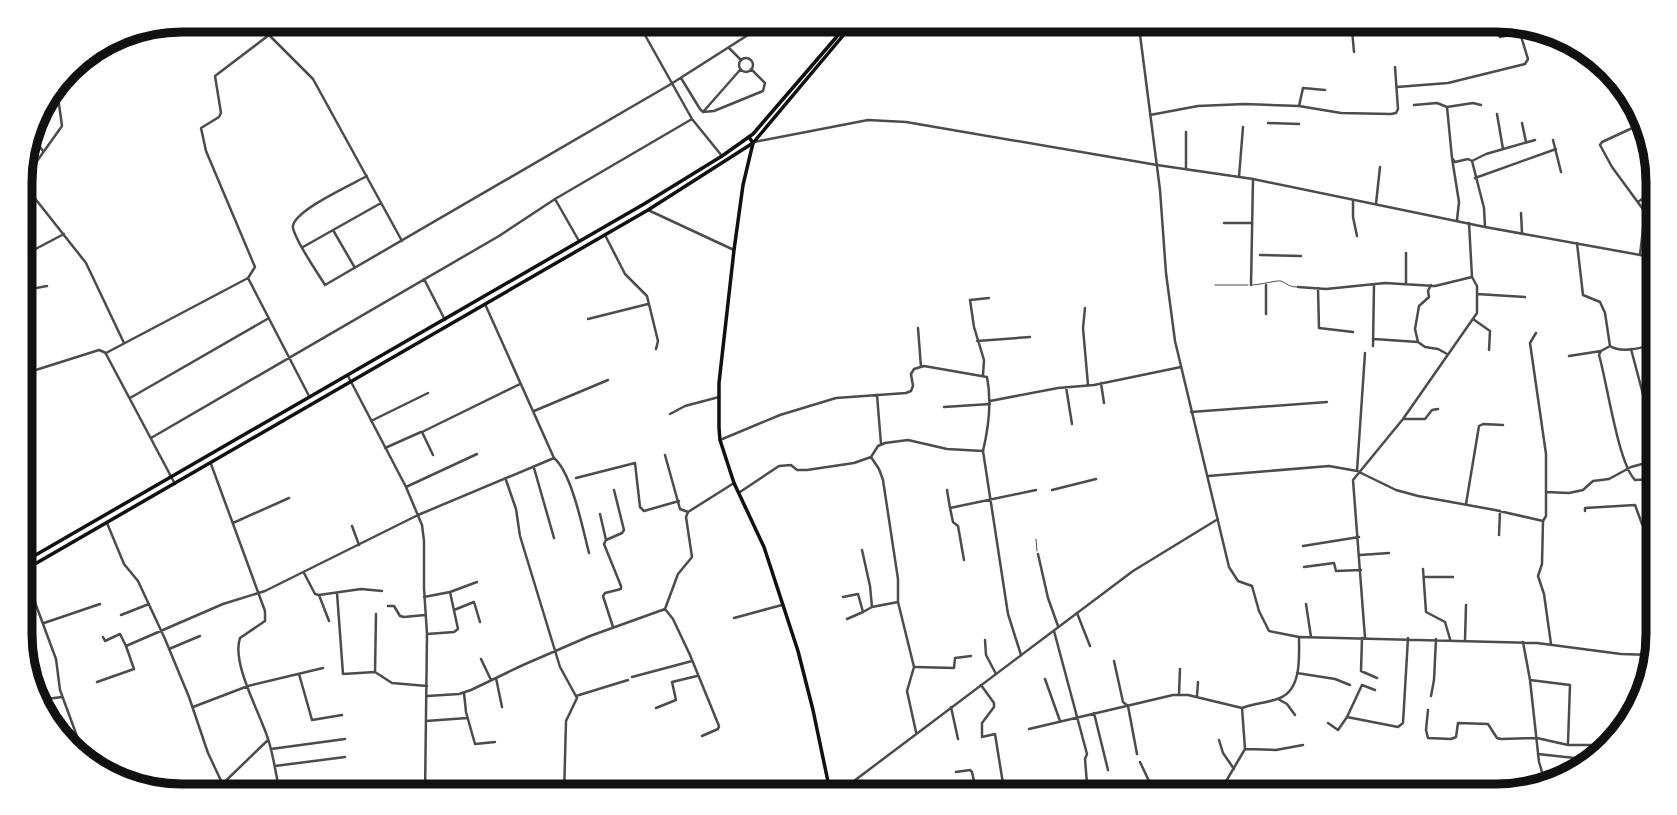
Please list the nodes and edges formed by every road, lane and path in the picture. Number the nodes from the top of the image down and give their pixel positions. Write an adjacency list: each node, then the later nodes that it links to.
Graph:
1 (267, 32): 11 (street)
2 (643, 32): 19 (street)
3 (753, 32): 12 (street)
4 (843, 32): 37 (main road)
5 (844, 32): 42 (main road)
6 (1140, 32): 29 (street)
7 (1352, 32): 13 (street)
8 (1498, 32): 9 (street)
9 (1517, 34)
10 (1520, 34): 20 (street)
11 (269, 35): 54 (street); 90 (street)
12 (729, 48): 14 (street); 18 (street)
13 (1354, 52)
14 (741, 60): 16 (street); 17 (street)
15 (1395, 67): 20 (street)
16 (751, 69): 17 (street); 27 (street)
17 (740, 70): 27 (street)
18 (681, 78): 19 (street); 27 (street)
19 (671, 84): 30 (street); 77 (street)
20 (1396, 88): 25 (street)
21 (1325, 90): 25 (street)
22 (58, 97): 45 (street)
23 (1414, 105): 26 (street)
24 (1481, 105): 26 (street)
25 (1299, 106): 29 (street)
26 (1447, 107): 47 (street)
27 (702, 112)
28 (1497, 114): 43 (street)
29 (1150, 116): 50 (street)
30 (692, 118): 46 (street); 60 (street)
31 (1268, 122): 33 (street)
32 (1522, 123): 41 (street)
33 (1299, 124)
34 (1243, 127): 55 (street)
35 (1635, 127): 63 (street)
36 (1186, 132): 52 (street)
37 (749, 136): 42 (main road); 46 (main road)
38 (1535, 140): 41 (street)
39 (1553, 140): 44 (street)
40 (37, 142): 45 (street)
41 (1526, 142): 43 (street)
42 (753, 143): 50 (street); 65 (main road); 82 (main road)
43 (1503, 149): 48 (street)
44 (1556, 149): 53 (street); 56 (street)
45 (43, 151): 49 (street)
46 (722, 156): 78 (main road)
47 (1452, 158): 48 (street); 67 (street)
48 (1472, 161): 56 (street)
49 (33, 165)
50 (1157, 165): 52 (street); 134 (street)
51 (1380, 167): 64 (street)
52 (1186, 169): 55 (street)
53 (1561, 172)
54 (367, 176): 62 (street); 80 (street)
55 (1239, 177): 57 (street)
56 (1475, 178): 71 (street)
57 (1253, 179): 61 (street); 69 (street)
58 (32, 194): 74 (street)
59 (1646, 196): 63 (street)
60 (555, 199): 78 (street); 91 (street)
61 (1353, 200): 64 (street); 76 (street)
62 (381, 202): 72 (street); 77 (street)
63 (1638, 202): 85 (street)
64 (1376, 204): 67 (street)
65 (649, 210): 75 (main road); 82 (street)
66 (1521, 213): 73 (street)
67 (1457, 220): 70 (street)
68 (1224, 223): 69 (street)
69 (1252, 223): 94 (street)
70 (1469, 223): 71 (street); 89 (street)
71 (1485, 227): 73 (street)
72 (333, 230): 80 (street); 88 (street)
73 (1522, 233): 79 (street)
74 (64, 234): 81 (street); 120 (street)
75 (605, 235): 105 (main road); 106 (street)
76 (1357, 236)
77 (402, 241): 88 (street)
78 (579, 241): 112 (main road)
79 (1577, 243): 85 (street); 122 (street)
80 (303, 247): 88 (street)
81 (32, 250)
82 (734, 250): 146 (main road)
83 (1406, 253): 92 (street)
84 (1260, 255): 86 (street)
85 (1640, 255): 87 (street)
86 (1301, 256)
87 (1646, 256)
88 (355, 268)
89 (1472, 277): 97 (street); 102 (street)
90 (248, 278): 109 (street); 120 (street)
91 (424, 279): 112 (street); 132 (street)
92 (1406, 284): 96 (street); 97 (street)
93 (1215, 285): 94 (lane)
94 (1251, 285): 95 (lane)
95 (1266, 285): 99 (lane); 108 (street)
96 (1374, 285): 100 (street); 117 (street)
97 (1431, 285): 119 (street)
98 (47, 286): 101 (street)
99 (1298, 287): 100 (street)
100 (1318, 288): 114 (street)
101 (32, 289)
102 (1477, 294): 103 (street); 110 (street)
103 (1525, 297)
104 (989, 298): 118 (street)
105 (485, 304): 139 (main road); 141 (street)
106 (648, 304): 111 (street); 124 (street)
107 (1085, 308): 142 (street)
108 (1266, 314)
109 (269, 318): 132 (street); 147 (street)
110 (1473, 318): 126 (street); 130 (street)
111 (587, 319)
112 (444, 320): 136 (main road)
113 (918, 328): 133 (street)
114 (1353, 332)
115 (1536, 333): 191 (street)
116 (1030, 337): 118 (street)
117 (1374, 339): 119 (street); 121 (street)
118 (977, 341): 137 (street)
119 (1418, 342): 130 (street)
120 (124, 343): 128 (street)
121 (1373, 346)
122 (1609, 346): 125 (street); 127 (street)
123 (1646, 346): 125 (street)
124 (656, 349)
125 (1632, 349): 149 (street)
126 (1489, 350)
127 (1601, 351): 131 (street); 176 (street)
128 (106, 353): 135 (street); 147 (street)
129 (1364, 353): 177 (street)
130 (1447, 354): 158 (street)
131 (1569, 356)
132 (289, 357): 148 (street); 163 (street)
133 (921, 367): 137 (street); 145 (street)
134 (1181, 367): 140 (street); 156 (street)
135 (32, 371)
136 (348, 376): 139 (street); 148 (main road)
137 (983, 376): 150 (street)
138 (608, 380): 155 (street)
139 (352, 382): 159 (street); 174 (main road)
140 (1101, 383): 142 (street); 152 (street)
141 (520, 384): 155 (street); 162 (street)
142 (1088, 385): 143 (street)
143 (1066, 387): 150 (street); 160 (street)
144 (428, 393): 159 (street)
145 (877, 395): 164 (street); 165 (street)
146 (719, 397): 157 (street); 164 (main road)
147 (130, 398): 163 (street)
148 (310, 398): 179 (main road)
149 (1644, 398)
150 (990, 402): 153 (street); 167 (street)
151 (1327, 402): 156 (street)
152 (1104, 403)
153 (944, 407)
154 (1438, 409): 158 (street)
155 (534, 411): 172 (street)
156 (1191, 412): 178 (street)
157 (670, 414)
158 (1403, 419): 177 (street)
159 (371, 421): 166 (street)
160 (1072, 424)
161 (1503, 425): 196 (street)
162 (422, 432): 166 (street); 169 (street)
163 (151, 438): 179 (street)
164 (720, 440): 184 (main road)
165 (881, 445): 167 (street); 171 (street)
166 (385, 448): 186 (street)
167 (983, 451): 194 (street)
168 (477, 454): 186 (street)
169 (433, 455)
170 (664, 455): 195 (street)
171 (871, 457): 192 (street); 239 (street)
172 (554, 458): 175 (street); 217 (street)
173 (1646, 463): 176 (street)
174 (211, 464): 185 (main road); 206 (street)
175 (534, 468): 182 (street); 211 (street)
176 (1628, 469): 183 (street); 191 (street)
177 (1358, 471): 178 (street); 196 (street); 210 (street)
178 (1208, 476): 203 (street)
179 (172, 477): 185 (street); 221 (main road)
180 (576, 478): 195 (street)
181 (1096, 479): 190 (street)
182 (506, 480): 202 (street); 279 (street)
183 (1646, 480)
184 (734, 483): 192 (main road); 199 (street)
185 (175, 484): 205 (main road)
186 (406, 487): 202 (street)
187 (614, 490): 213 (street)
188 (947, 490): 197 (street)
189 (1036, 490): 194 (street)
190 (1052, 490)
191 (1546, 492): 204 (street)
192 (739, 493): 243 (main road)
193 (289, 498): 206 (street)
194 (990, 500): 197 (street); 280 (street)
195 (679, 501): 199 (street)
196 (1466, 504): 200 (street)
197 (950, 508): 222 (street)
198 (1585, 511): 207 (street)
199 (688, 512): 247 (street)
200 (1500, 512): 204 (street); 209 (street)
201 (600, 514): 213 (street)
202 (418, 515): 214 (street); 237 (street)
203 (1218, 519): 250 (street); 266 (street)
204 (1543, 521): 275 (street)
205 (107, 523): 223 (main road); 241 (street)
206 (233, 523): 235 (street)
207 (1646, 525)
208 (352, 526): 214 (street)
209 (1499, 535)
210 (1359, 537): 215 (street); 220 (street)
211 (554, 538)
212 (1036, 539): 219 (lane)
213 (606, 540): 260 (street)
214 (360, 546): 227 (street)
215 (1303, 546)
216 (862, 550): 246 (street)
217 (589, 553)
218 (1389, 553): 220 (street)
219 (1038, 554): 259 (street)
220 (1360, 555): 226 (street)
221 (32, 557)
222 (964, 560)
223 (32, 562)
224 (1304, 567): 226 (street)
225 (1423, 569): 228 (street)
226 (1361, 570): 268 (street)
227 (304, 573): 235 (street); 236 (street)
228 (1424, 577): 229 (street); 271 (street)
229 (1453, 577)
230 (477, 582): 232 (street)
231 (382, 591): 233 (street)
232 (450, 592): 237 (street); 248 (street)
233 (337, 593): 236 (street); 289 (street)
234 (32, 594): 258 (street)
235 (260, 594): 261 (street); 303 (street)
236 (319, 596): 256 (street)
237 (424, 597): 253 (street)
238 (843, 597): 249 (street)
239 (898, 602): 246 (street); 286 (street)
240 (100, 604): 258 (street)
241 (149, 604): 252 (street); 261 (street)
242 (1306, 604): 267 (street)
243 (782, 605): 254 (street); 367 (main road)
244 (1466, 605): 273 (street)
245 (388, 606): 253 (street)
246 (872, 607): 249 (street)
247 (665, 609): 260 (street); 284 (street)
248 (454, 610): 257 (street); 263 (street)
249 (863, 612): 255 (street)
250 (1077, 613): 259 (street); 277 (street)
251 (376, 614): 289 (street)
252 (121, 615)
253 (425, 615): 263 (street)
254 (734, 618)
255 (847, 619)
256 (329, 621)
257 (480, 622)
258 (44, 623): 311 (street)
259 (1058, 626): 262 (street)
260 (613, 628): 279 (street)
261 (161, 630): 276 (street); 278 (street)
262 (1054, 631): 280 (street); 325 (street)
263 (427, 634): 304 (street)
264 (200, 636): 278 (street)
265 (103, 637): 276 (street)
266 (1299, 637): 267 (street); 290 (street)
267 (1311, 637): 268 (street)
268 (1364, 638): 269 (street); 295 (street)
269 (1408, 638): 270 (street); 327 (street)
270 (1436, 639): 271 (street); 310 (street)
271 (1450, 639): 273 (street)
272 (985, 640): 292 (street)
273 (1465, 640): 274 (street)
274 (1523, 642): 275 (street); 298 (street)
275 (1551, 645): 281 (street)
276 (126, 646): 300 (street)
277 (1090, 646)
278 (169, 649): 316 (street)
279 (557, 652): 294 (street); 309 (street)
280 (1021, 655): 292 (street)
281 (1644, 655)
282 (971, 656): 286 (street)
283 (481, 659): 297 (street)
284 (692, 661): 293 (street); 309 (street)
285 (1114, 661): 315 (street)
286 (914, 667): 332 (street)
287 (323, 668): 291 (street)
288 (1180, 669): 307 (street)
289 (375, 672): 304 (street)
290 (1297, 673): 302 (street); 314 (street)
291 (299, 674): 303 (street); 323 (street)
292 (996, 674): 301 (street)
293 (697, 676): 319 (street); 333 (street)
294 (496, 678): 297 (street); 317 (street)
295 (1377, 678)
296 (1045, 679): 329 (street)
297 (491, 680): 306 (street)
298 (1530, 680): 334 (street); 341 (street)
299 (1198, 681): 312 (street)
300 (96, 682)
301 (981, 685): 318 (street); 358 (street)
302 (1350, 685)
303 (248, 686): 316 (street); 337 (street)
304 (427, 686): 308 (street)
305 (1375, 690): 327 (street)
306 (464, 693): 308 (street); 326 (street)
307 (1180, 695): 312 (street); 315 (street)
308 (427, 696): 328 (street)
309 (576, 696): 366 (street)
310 (1431, 696)
311 (62, 697): 313 (street); 339 (street)
312 (1197, 697): 320 (street)
313 (47, 699)
314 (1278, 699): 320 (street); 324 (street)
315 (1128, 706): 322 (street); 346 (street)
316 (193, 707): 362 (street)
317 (502, 707)
318 (951, 707): 332 (street); 336 (street)
319 (656, 708)
320 (1242, 708): 345 (street)
321 (1428, 710): 334 (street)
322 (1094, 713): 325 (street); 353 (street)
323 (342, 715)
324 (1295, 715)
325 (1077, 717): 329 (street); 359 (street)
326 (467, 718): 328 (street); 340 (street)
327 (1347, 718): 330 (street)
328 (426, 721): 365 (street)
329 (1059, 721): 331 (street)
330 (1328, 723)
331 (1029, 729)
332 (916, 732): 356 (street)
333 (702, 736)
334 (1536, 738): 341 (street); 347 (street)
335 (345, 739): 344 (street)
336 (958, 739)
337 (268, 740): 344 (street); 363 (street)
338 (1219, 740): 352 (street)
339 (79, 742)
340 (495, 742)
341 (1568, 744): 343 (street)
342 (1303, 745): 345 (street)
343 (1596, 745)
344 (271, 749): 351 (street)
345 (1245, 749): 352 (street)
346 (1137, 754)
347 (1538, 754): 349 (street); 355 (street)
348 (345, 757): 351 (street)
349 (1578, 758)
350 (1140, 762): 360 (street)
351 (275, 766): 364 (street)
352 (1234, 769): 361 (street)
353 (1108, 770)
354 (956, 772): 357 (street)
355 (1543, 776)
356 (848, 783)
357 (973, 783)
358 (1003, 783)
359 (1087, 783)
360 (1150, 783)
361 (1226, 783)
362 (223, 784)
363 (224, 784)
364 (278, 784)
365 (425, 784)
366 (564, 784)
367 (829, 784)

